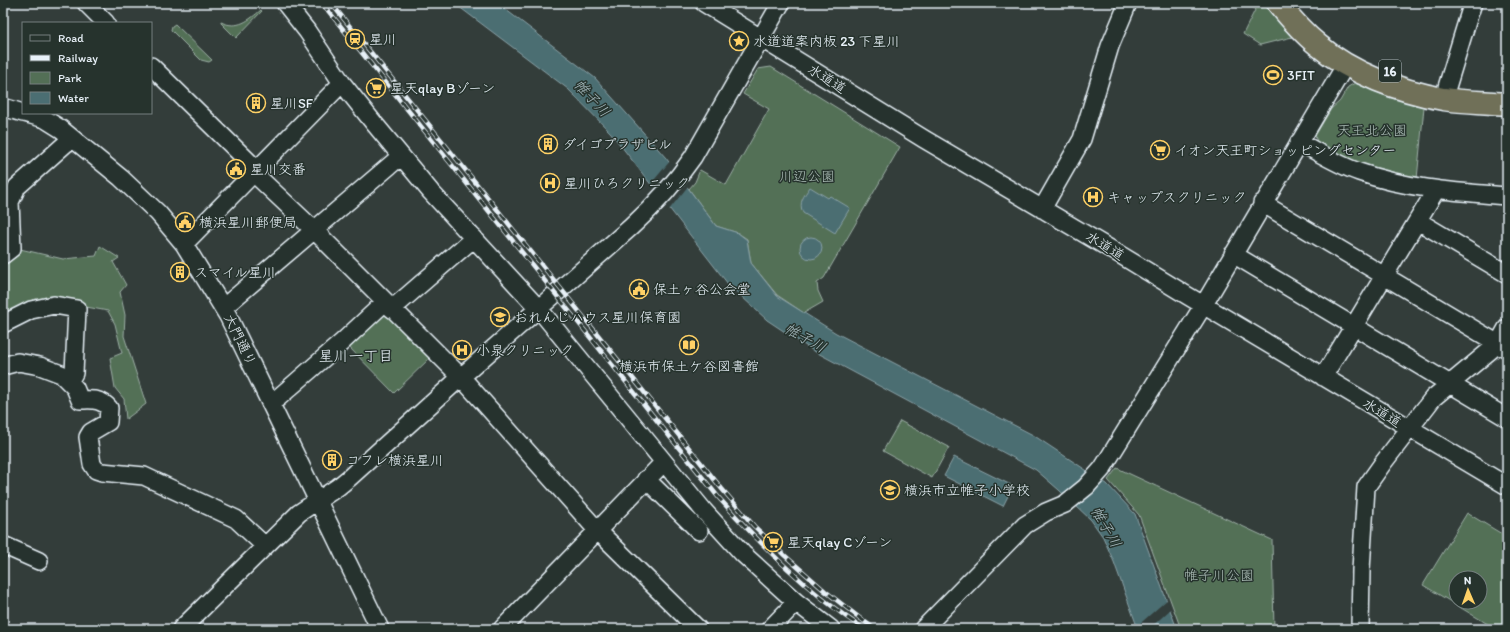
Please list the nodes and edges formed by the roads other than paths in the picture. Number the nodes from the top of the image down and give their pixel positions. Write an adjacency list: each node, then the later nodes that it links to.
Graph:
1 (86, 3): 9 (street)
2 (285, 3): 13 (street)
3 (704, 3): 10 (street, 水道道)
4 (781, 3): 10 (street)
5 (1128, 3): 28 (street)
6 (1278, 3): 11 (highway, 16)
7 (1294, 3): 14 (highway, 16)
8 (1473, 3): 14 (street)
9 (105, 22)
10 (760, 38): 28 (street, 水道道); 40 (street)
11 (1346, 64): 16 (highway, 16); 21 (street)
12 (152, 67): 23 (street)
13 (342, 84): 22 (street); 23 (street)
14 (1447, 87): 15 (highway, 16)
15 (1507, 92)
16 (1507, 104)
17 (3, 107): 18 (street, 大門通り)
18 (22, 112)
19 (28, 114): 20 (street, 大門通り)
20 (72, 138): 24 (street); 32 (street, 大門通り)
21 (1299, 142): 25 (street); 27 (street)
22 (401, 156): 30 (street); 31 (street)
23 (256, 170): 30 (street); 32 (street)
24 (10, 185): 34 (street)
25 (1436, 190): 26 (street); 29 (street)
26 (1507, 196)
27 (1262, 203): 33 (street); 36 (street)
28 (1042, 209): 38 (street, 水道道)
29 (1418, 221): 35 (street); 36 (street)
30 (315, 231): 37 (street); 39 (street)
31 (474, 238): 37 (street); 40 (street)
32 (184, 244): 39 (street, 大門通り)
33 (1233, 254): 38 (street); 42 (street)
34 (3, 255)
35 (1507, 274)
36 (1385, 276): 42 (street); 44 (street)
37 (389, 305): 46 (street); 50 (street)
38 (1203, 306): 47 (street, 水道道); 69 (street)
39 (224, 307): 50 (street, 大門通り)
40 (539, 309): 46 (street); 53 (street)
41 (3, 324): 48 (street)
42 (1354, 327): 47 (street); 49 (street)
43 (1507, 328): 44 (street)
44 (1502, 347): 49 (street)
45 (3, 366): 48 (street)
46 (461, 376): 56 (street); 57 (street)
47 (1323, 377): 52 (street, 水道道)
48 (69, 382): 60 (street)
49 (1450, 384): 51 (street); 52 (street)
50 (271, 403): 56 (street, 大門通り)
51 (1507, 418)
52 (1409, 429): 55 (street, 水道道); 70 (street)
53 (664, 462): 54 (street); 62 (street)
54 (646, 479): 57 (street); 58 (street)
55 (1507, 486)
56 (317, 501): 60 (street); 64 (street, 大門通り)
57 (597, 530): 65 (street); 66 (street)
58 (699, 531)
59 (3, 545): 61 (street)
60 (265, 546): 63 (street)
61 (39, 560)
62 (796, 602): 67 (street); 68 (street)
63 (181, 629)
64 (380, 629)
65 (502, 629)
66 (698, 629)
67 (770, 629)
68 (831, 629)
69 (923, 629)
70 (1360, 629)

